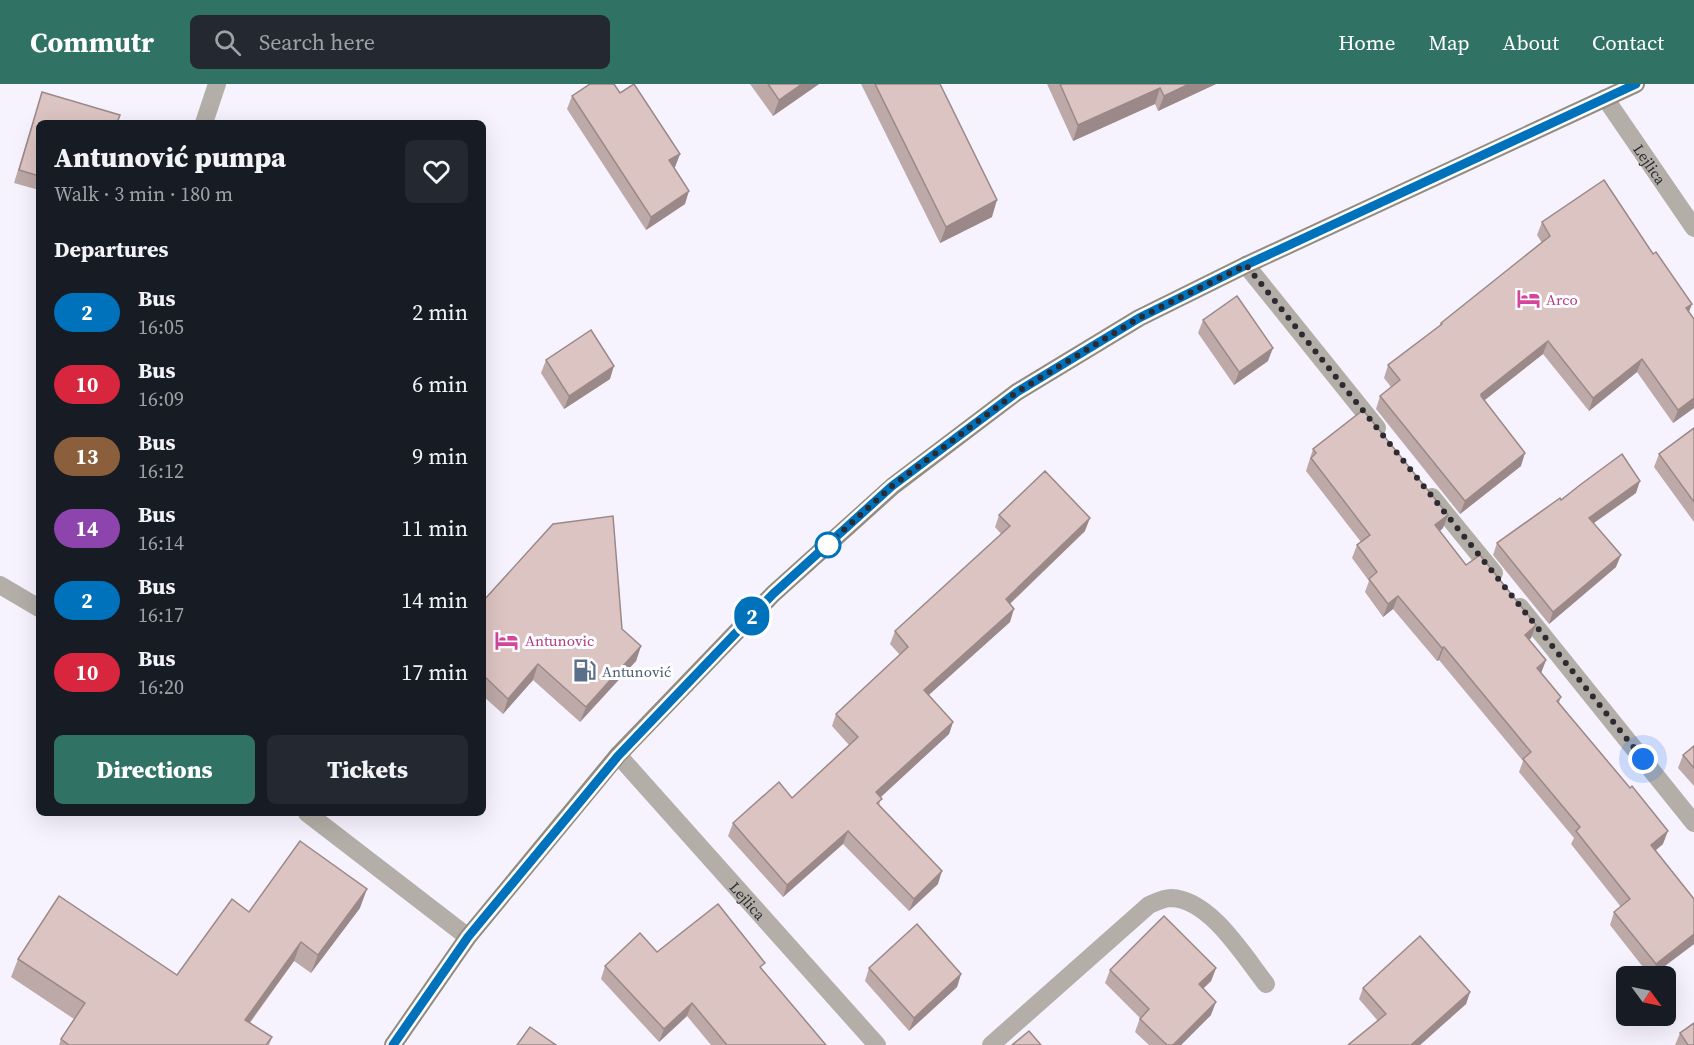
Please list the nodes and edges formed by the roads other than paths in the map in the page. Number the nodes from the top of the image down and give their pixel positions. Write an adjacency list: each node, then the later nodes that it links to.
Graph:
1 (217, 84): 4 (street)
2 (1636, 84): 3 (main road)
3 (1605, 98): 5 (street, Lejlica); 6 (main road)
4 (205, 120)
5 (1694, 228)
6 (1246, 265): 7 (street); 11 (main road)
7 (1388, 442)
8 (1418, 479): 13 (street)
9 (0, 585): 10 (street)
10 (36, 606)
11 (618, 756): 14 (main road); 17 (street, Lejlica)
12 (311, 816): 14 (street)
13 (1694, 823)
14 (468, 937): 16 (main road)
15 (1266, 984): 18 (street)
16 (393, 1045)
17 (877, 1045)
18 (991, 1045)

